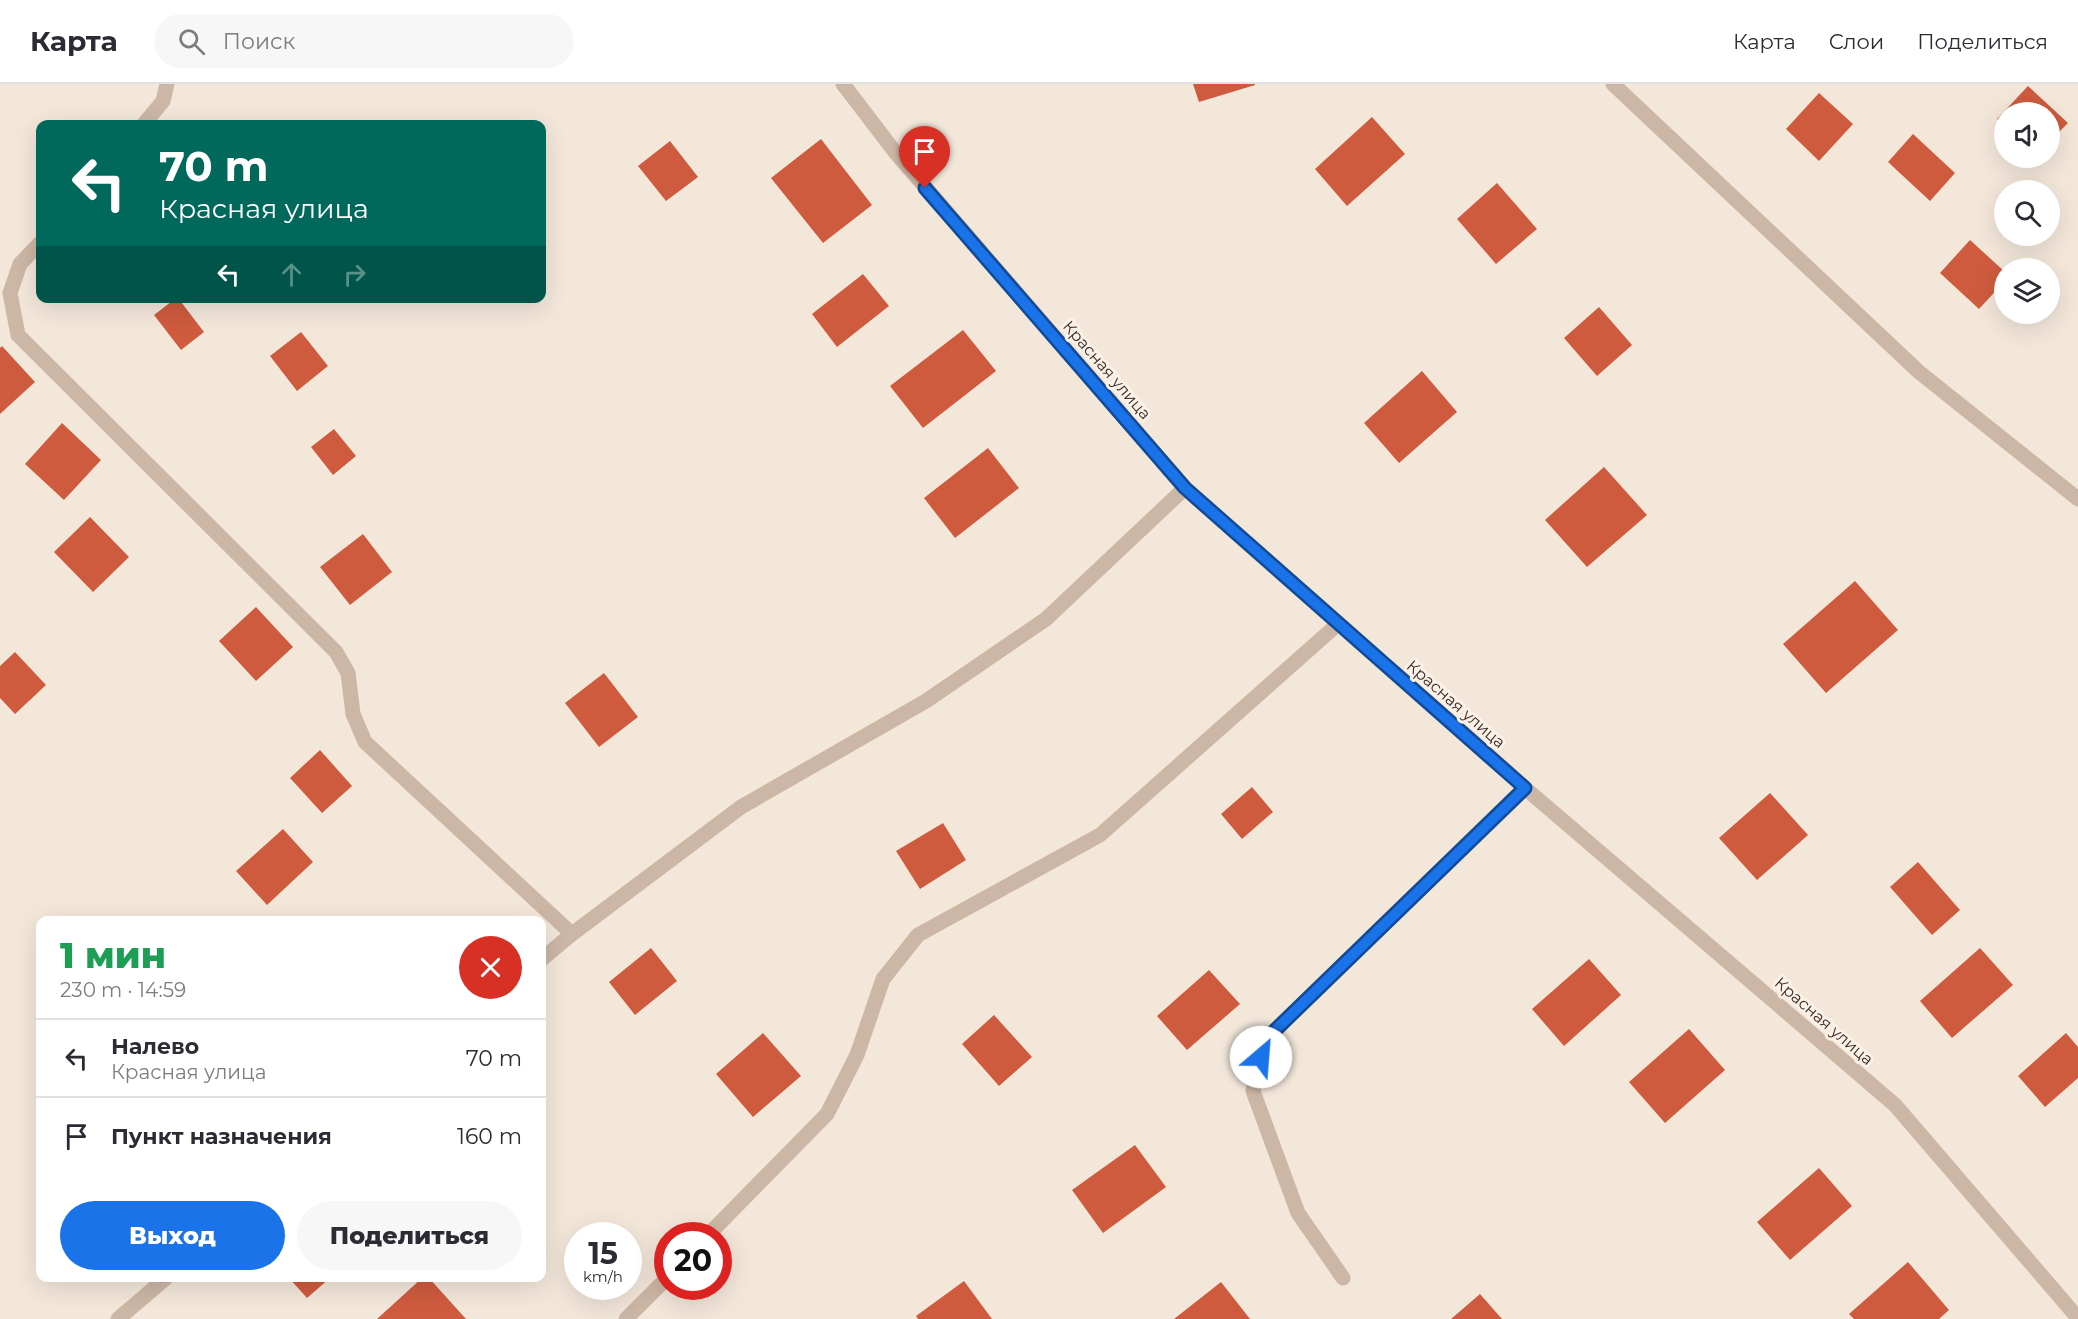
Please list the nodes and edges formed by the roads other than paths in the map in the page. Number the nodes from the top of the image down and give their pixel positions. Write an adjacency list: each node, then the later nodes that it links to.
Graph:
1 (167, 84): 4 (street)
2 (843, 84): 6 (street, Красная улица)
3 (1613, 84): 7 (street)
4 (147, 120)
5 (36, 247): 10 (street)
6 (1185, 488): 8 (street, Красная улица); 10 (street)
7 (2078, 499)
8 (1338, 624): 9 (street, Красная улица); 12 (street)
9 (1525, 788): 13 (street); 16 (street, Красная улица)
10 (572, 934): 11 (street)
11 (546, 956)
12 (721, 1222)
13 (1343, 1278)
14 (161, 1282): 17 (street)
15 (654, 1290): 18 (street)
16 (2078, 1318)
17 (118, 1319)
18 (626, 1319)

